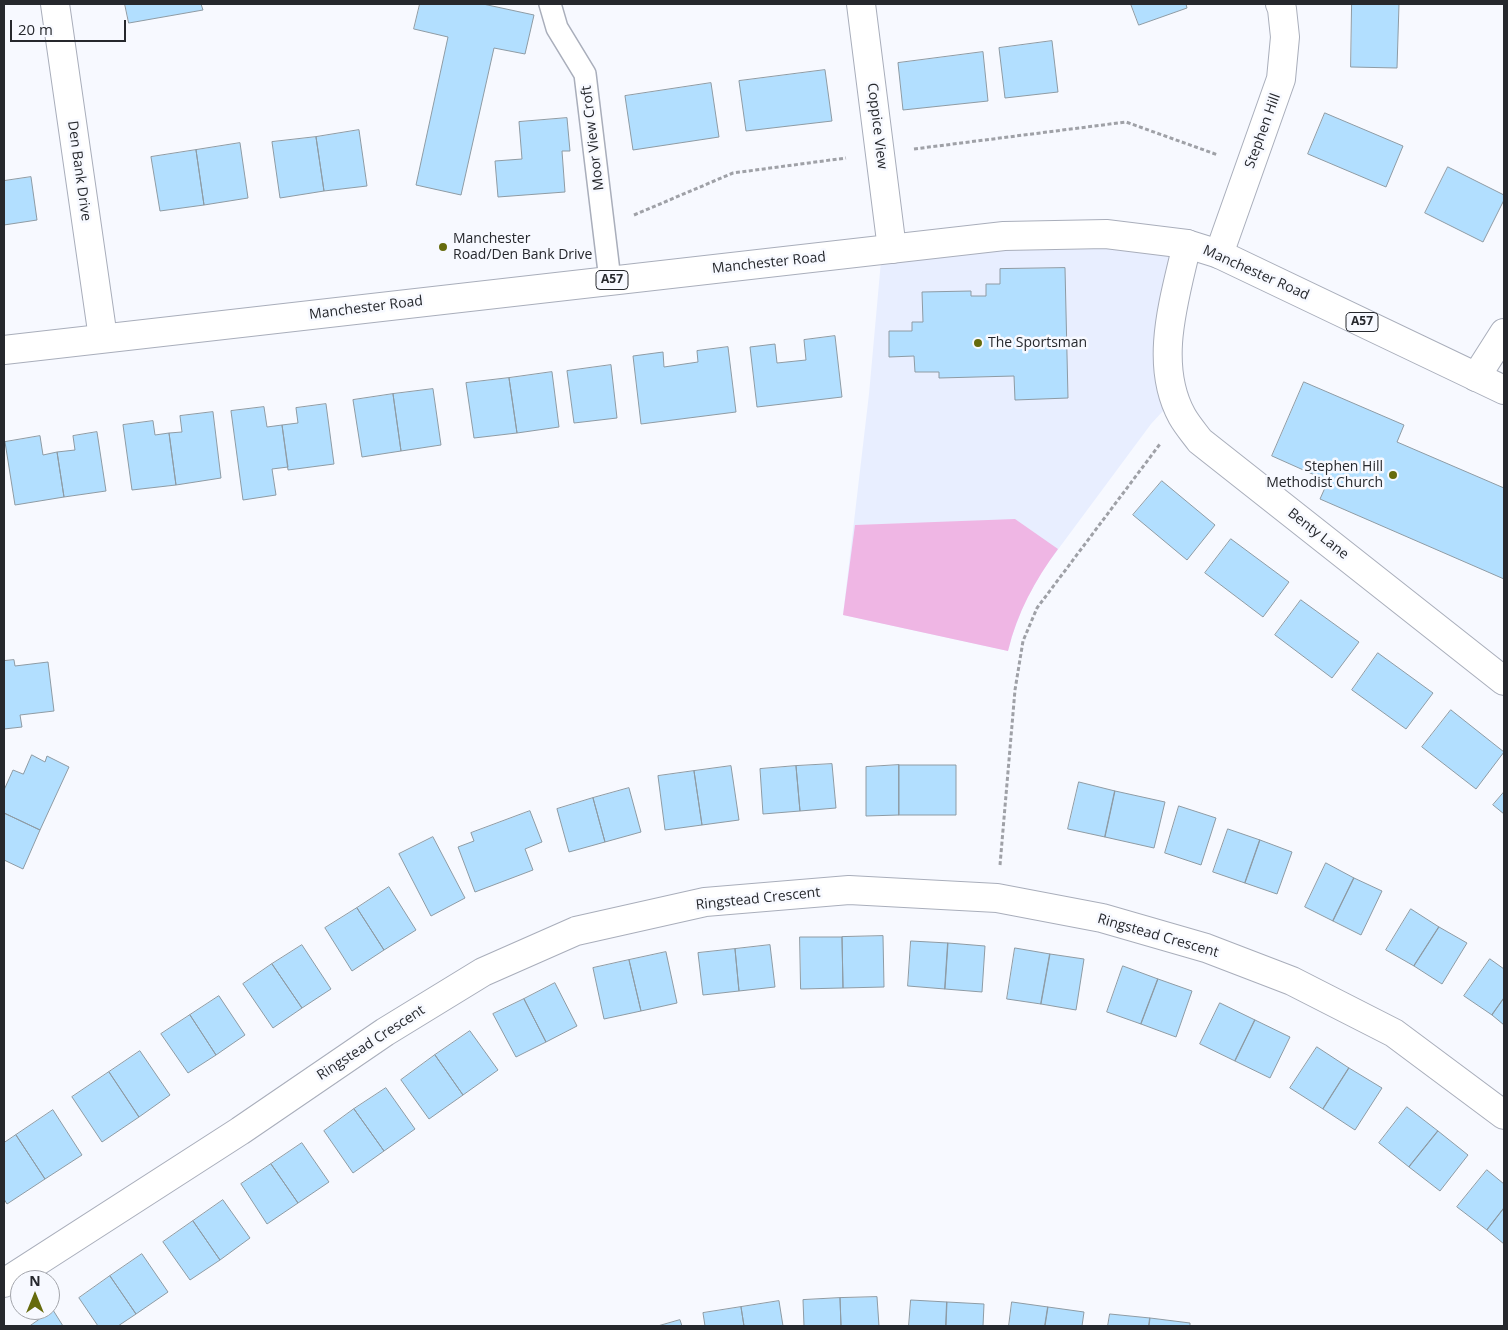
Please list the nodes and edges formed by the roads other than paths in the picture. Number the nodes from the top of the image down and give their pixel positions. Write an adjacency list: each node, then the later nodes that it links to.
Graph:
1 (55, 4): 10 (street, Den Bank Drive)
2 (550, 4): 8 (lane, Moor View Croft)
3 (861, 4): 6 (street, Coppice View)
4 (1280, 4): 7 (street, Stephen Hill)
5 (1187, 244): 6 (street, Manchester Road / A57); 7 (street, Manchester Road / A57); 14 (street, Benty Lane)
6 (892, 249): 8 (street, Manchester Road / A57)
7 (1219, 254): 12 (street, Manchester Road / A57)
8 (610, 280): 10 (street, Manchester Road / A57)
9 (1504, 333): 12 (street)
10 (103, 338): 11 (street, Manchester Road / A57)
11 (4, 350)
12 (1476, 377): 13 (street, Manchester Road / A57)
13 (1504, 390)
14 (1504, 681)
15 (1504, 1115): 16 (street, Ringstead Crescent)
16 (4, 1283)

